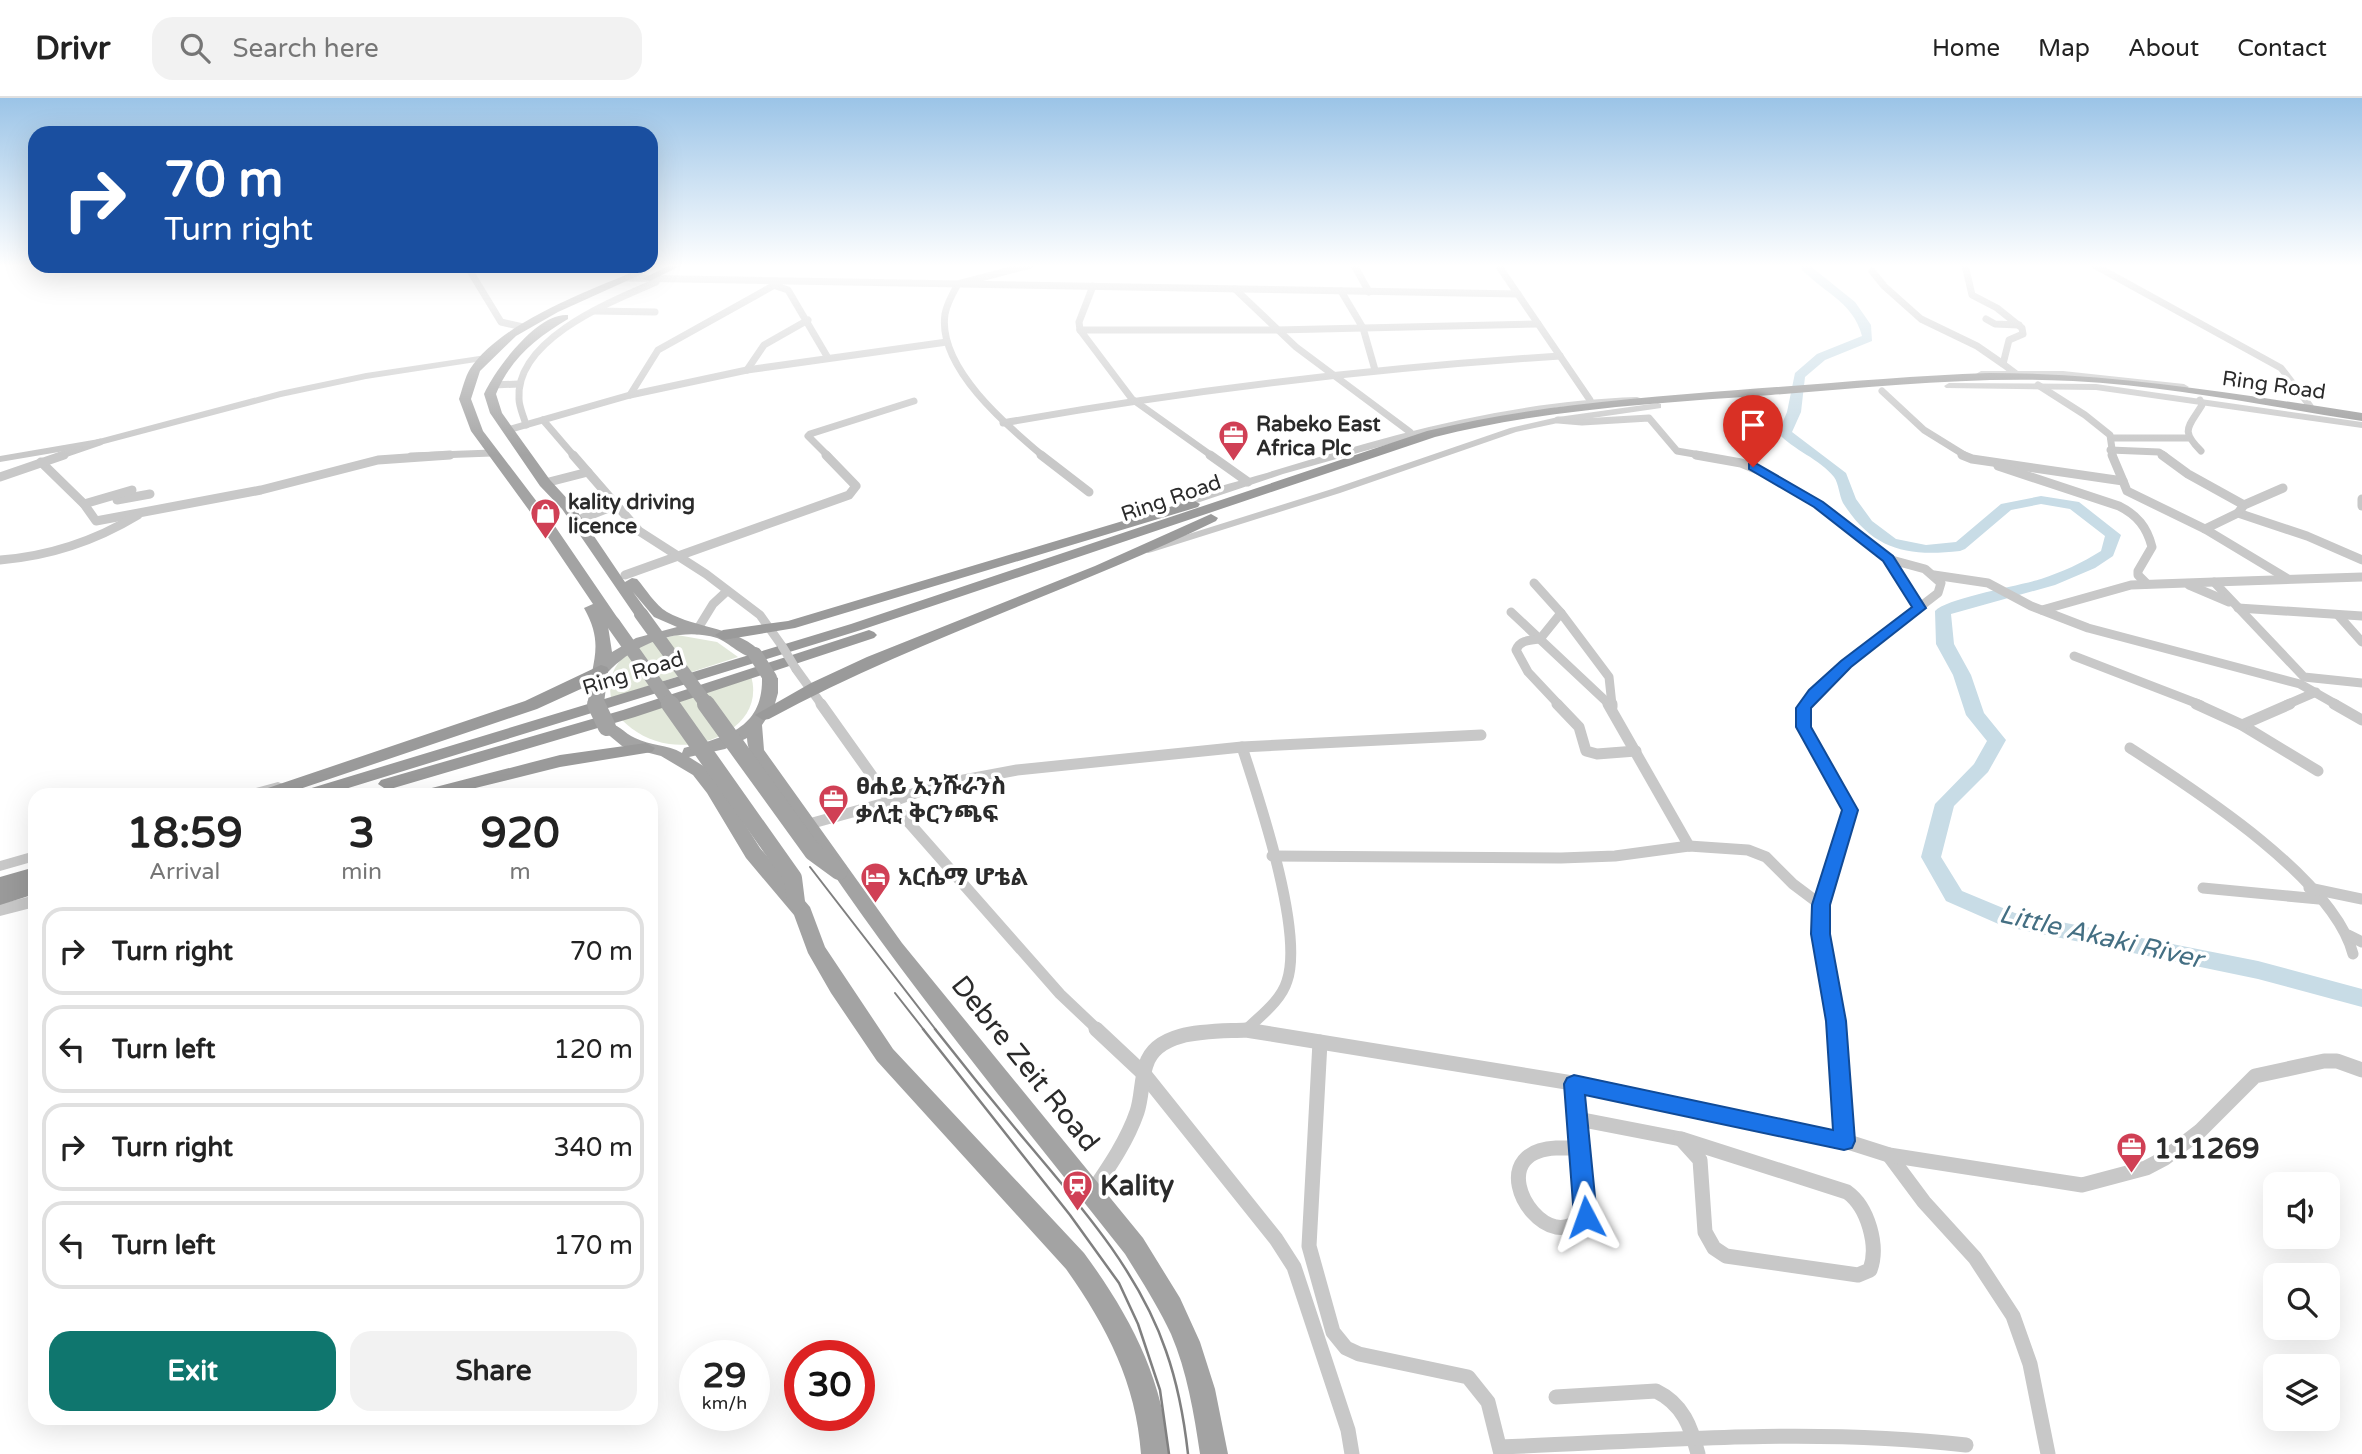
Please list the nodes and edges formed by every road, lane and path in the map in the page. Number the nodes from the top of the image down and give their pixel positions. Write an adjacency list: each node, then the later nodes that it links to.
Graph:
1 (521, 328): 19 (main road)
2 (546, 328): 28 (main road)
3 (563, 328): 27 (street)
4 (697, 328): 32 (street)
5 (793, 328): 22 (street)
6 (812, 328): 20 (street)
7 (946, 328): 17 (street)
8 (1274, 328): 16 (street)
9 (1351, 328): 16 (street)
10 (1363, 328): 23 (street)
11 (1541, 328): 18 (street)
12 (1942, 328): 21 (street)
13 (2020, 328): 21 (street)
14 (2209, 328): 38 (street)
15 (1080, 330): 16 (street); 33 (street)
16 (1277, 330): 25 (street)
17 (947, 342): 20 (street); 42 (street)
18 (1560, 356): 23 (street); 34 (street)
19 (486, 358): 48 (street); 51 (main road)
20 (828, 358): 22 (street)
21 (2003, 363): 24 (street)
22 (747, 370): 32 (street)
23 (1376, 370): 25 (street)
24 (2015, 373): 26 (street); 38 (street)
25 (1328, 374): 33 (street); 45 (street)
26 (1945, 383): 29 (street); 30 (highway, Ring Road); 31 (highway, Ring Road); 39 (highway, Ring Road)
27 (519, 384): 28 (street); 43 (street)
28 (493, 385): 44 (main road)
29 (2038, 385): 35 (street); 46 (street)
30 (1882, 391): 31 (highway, Ring Road); 54 (street)
31 (1818, 392): 37 (highway, Ring Road)
32 (630, 395): 40 (street)
33 (1132, 399): 42 (street); 59 (street)
34 (1590, 400): 37 (street); 45 (street)
35 (2200, 400): 39 (street); 47 (street)
36 (914, 401): 80 (street)
37 (1654, 403): 41 (street); 52 (highway, Ring Road); 77 (highway, Ring Road)
38 (2309, 405): 39 (street)
39 (2362, 419)
40 (543, 420): 43 (street); 56 (street)
41 (1558, 420): 79 (street); 81 (street)
42 (1003, 423): 63 (street)
43 (526, 425): 44 (street)
44 (508, 430): 60 (main road)
45 (1410, 432): 59 (street)
46 (2111, 438): 47 (street); 49 (street)
47 (2188, 438): 50 (street)
48 (100, 442): 53 (street); 55 (street)
49 (2110, 450): 58 (street); 69 (street)
50 (2201, 451)
51 (492, 453): 73 (main road); 75 (street)
52 (1368, 454): 72 (highway); 125 (highway, Ring Road)
53 (0, 459)
54 (1982, 461): 58 (street); 91 (street)
55 (41, 462): 57 (street); 67 (street)
56 (588, 472): 60 (street); 68 (street)
57 (0, 477)
58 (2123, 481): 78 (street)
59 (1248, 482): 72 (street)
60 (545, 483): 71 (main road)
61 (2283, 488): 69 (street)
62 (132, 489): 65 (street)
63 (1090, 492)
64 (150, 494): 65 (street)
65 (108, 497): 67 (street)
66 (2362, 499): 70 (street)
67 (84, 504): 75 (street)
68 (616, 505): 76 (street); 80 (street)
69 (2244, 505): 74 (street)
70 (2362, 506)
71 (568, 508): 76 (main road); 134 (main road, bridge)
72 (1170, 509): 101 (highway)
73 (536, 513): 106 (main road); 143 (main road, bridge)
74 (2238, 513): 78 (street); 83 (street)
75 (140, 514): 82 (street)
76 (583, 517): 84 (main road)
77 (1211, 518): 79 (highway); 126 (highway, Ring Road)
78 (2205, 529): 87 (street)
79 (1144, 551): 109 (highway)
80 (674, 555): 84 (street); 92 (street)
81 (1888, 559): 85 (street); 94 (street)
82 (0, 560)
83 (2362, 560)
84 (625, 575): 100 (main road)
85 (1934, 575): 94 (street); 95 (street)
86 (2362, 578): 87 (street)
87 (2288, 579): 88 (street)
88 (2214, 582): 90 (street); 93 (street)
89 (1534, 583): 97 (street)
90 (2186, 583): 91 (street); 93 (street)
91 (2147, 584): 95 (street)
92 (727, 591): 100 (street); 101 (street)
93 (2235, 606): 98 (street); 107 (street)
94 (1919, 608): 145 (street)
95 (2042, 610): 107 (street)
96 (1511, 612): 103 (street)
97 (1561, 613): 103 (street); 111 (street)
98 (2338, 615): 99 (street); 104 (street)
99 (2362, 616)
100 (697, 630): 102 (main road); 106 (main road)
101 (770, 630): 102 (highway); 109 (street, bridge)
102 (723, 635): 112 (main road, bridge)
103 (1540, 639): 111 (street); 120 (street)
104 (2362, 642)
105 (2074, 656): 114 (street)
106 (601, 670): 117 (main road, bridge); 122 (highway)
107 (2302, 681): 108 (street); 110 (street)
108 (2362, 683)
109 (809, 688): 112 (highway); 128 (street)
110 (2316, 692): 113 (street); 114 (street)
111 (1612, 707): 120 (street)
112 (758, 719): 119 (main road); 129 (main road)
113 (2362, 720)
114 (2242, 724): 121 (street)
115 (1481, 734): 116 (street)
116 (1242, 747): 128 (street); 131 (street)
117 (646, 748): 119 (main road); 127 (highway)
118 (2130, 748): 137 (street)
119 (666, 751): 143 (main road)
120 (1636, 751): 130 (street)
121 (2318, 771)
122 (323, 774): 123 (street); 124 (highway)
123 (272, 788)
124 (284, 788)
125 (331, 788)
126 (371, 788)
127 (454, 788)
128 (890, 801): 129 (street); 153 (street)
129 (809, 824): 134 (main road)
130 (1689, 846): 131 (street); 145 (street)
131 (1272, 856): 150 (street)
132 (28, 858): 133 (street)
133 (0, 866)
134 (839, 871): 160 (main road, Debre Zeit Road)
135 (28, 876): 136 (highway)
136 (0, 884)
137 (2309, 887): 140 (street); 142 (street)
138 (2203, 888): 142 (street)
139 (28, 892): 141 (highway)
140 (2362, 898)
141 (0, 899)
142 (2319, 899): 147 (street)
143 (796, 902): 167 (main road)
144 (28, 903): 146 (street)
145 (1821, 905): 157 (street)
146 (0, 910)
147 (2348, 936): 148 (street); 149 (street)
148 (2362, 942)
149 (2353, 954)
150 (1246, 1030): 151 (street); 153 (street)
151 (1320, 1042): 154 (street); 161 (street)
152 (2362, 1070): 159 (street)
153 (1144, 1074): 160 (street); 162 (street)
154 (1574, 1084): 155 (street); 157 (street)
155 (1578, 1119): 156 (street); 158 (street)
156 (1681, 1139): 156 (street)
157 (1844, 1141): 159 (street)
158 (1581, 1148): 158 (street)
159 (1889, 1155): 170 (street)
160 (1092, 1192): 168 (main road, Debre Zeit Road)
161 (1309, 1247): 162 (street); 166 (street)
162 (1294, 1267): 169 (street)
163 (1556, 1397): 165 (street)
164 (1966, 1445): 165 (street)
165 (1696, 1447): 166 (street)
166 (1501, 1450)
167 (1155, 1454)
168 (1214, 1454)
169 (1352, 1454)
170 (2048, 1454)

